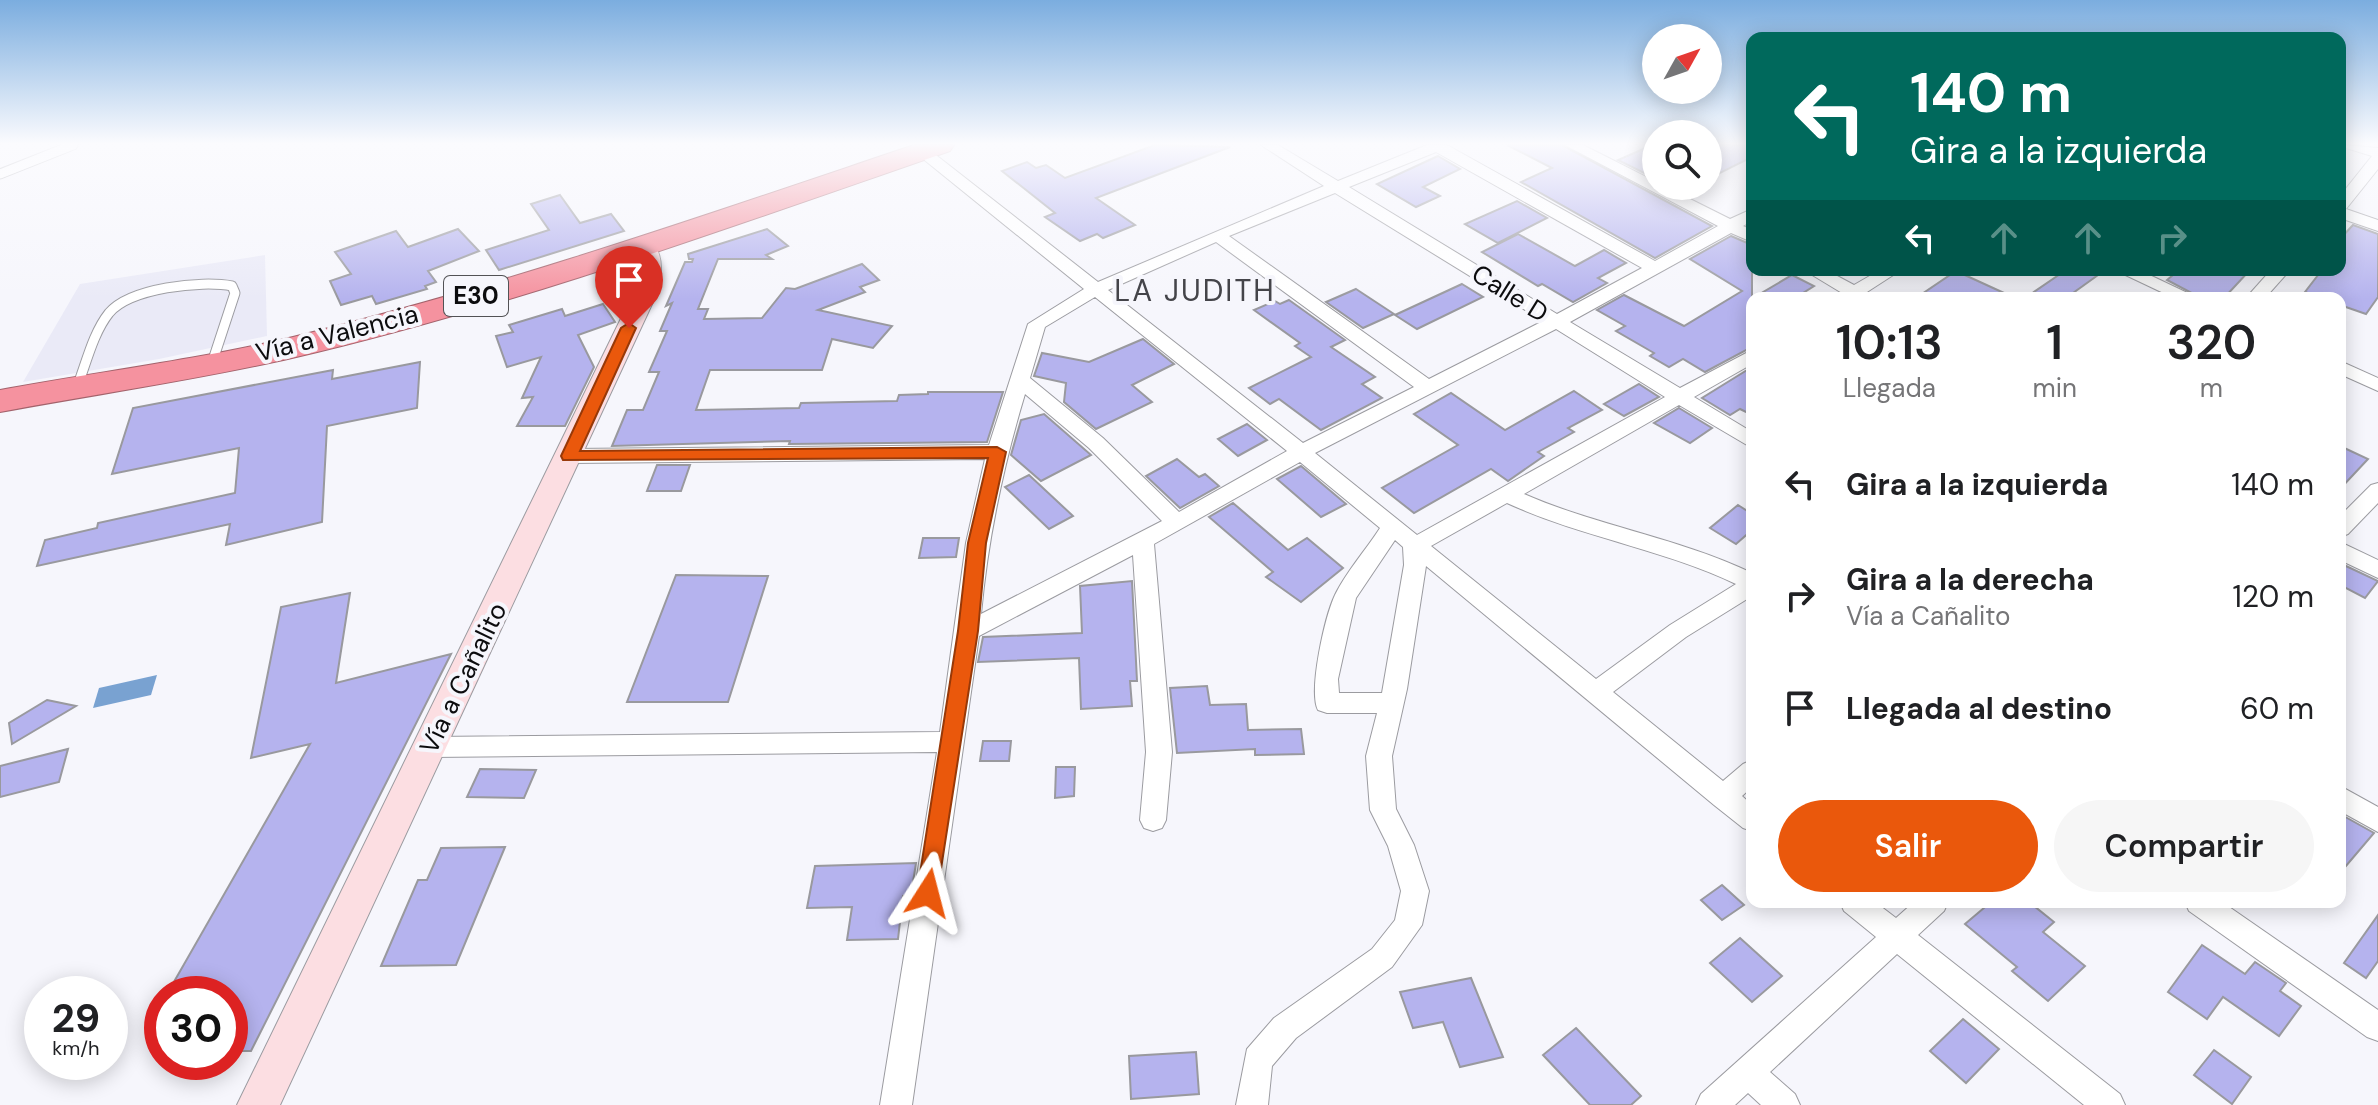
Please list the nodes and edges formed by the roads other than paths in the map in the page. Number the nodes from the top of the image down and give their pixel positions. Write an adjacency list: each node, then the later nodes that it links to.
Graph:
1 (789, 197): 13 (highway, Vía a Valencia / E30)
2 (988, 197): 19 (street)
3 (1313, 197): 12 (street)
4 (1353, 197): 24 (street, Calle D)
5 (1529, 197): 14 (street)
6 (1674, 197): 9 (street)
7 (2346, 215): 10 (street)
8 (1746, 217): 9 (street)
9 (1730, 225): 11 (street); 14 (street)
10 (2378, 226)
11 (1746, 234)
12 (1217, 235): 19 (street); 30 (street)
13 (645, 246): 26 (highway, Vía a Valencia / E30); 37 (main road, Vía a Cañalito)
14 (1655, 268): 24 (street)
15 (1823, 276): 20 (street)
16 (1883, 276): 21 (street)
17 (2138, 276): 22 (street)
18 (2275, 276): 23 (street)
19 (1096, 289): 28 (street); 36 (street)
20 (1849, 292)
21 (1861, 292)
22 (2175, 292)
23 (2261, 292)
24 (1556, 322): 30 (street); 32 (street, Calle D)
25 (1746, 359): 32 (street)
26 (212, 363): 31 (highway, Vía a Valencia / E30); 31 (lane)
27 (2346, 370): 29 (street)
28 (1020, 380): 35 (street); 40 (street)
29 (2378, 385)
30 (1427, 387): 36 (street)
31 (77, 388): 33 (highway, Vía a Valencia / E30)
32 (1678, 398): 34 (street, Calle D); 39 (street)
33 (0, 401)
34 (1746, 438)
35 (997, 452): 37 (street); 49 (street)
36 (1301, 452): 40 (street); 42 (street)
37 (569, 456): 53 (main road, Vía a Cañalito)
38 (2377, 492): 41 (street)
39 (1508, 495): 44 (street); 47 (street)
40 (1177, 523): 43 (street)
41 (2346, 523)
42 (1392, 528): 44 (street); 51 (street)
43 (1143, 541): 49 (street); 58 (street)
44 (1414, 546): 50 (street); 51 (street)
45 (2346, 553): 46 (street)
46 (2378, 570)
47 (1746, 580)
48 (1746, 587): 50 (street)
49 (968, 631): 52 (street)
50 (1594, 693): 55 (street)
51 (1392, 703): 68 (street)
52 (951, 742): 53 (street); 67 (street)
53 (430, 747): 66 (main road, Vía a Cañalito)
54 (1746, 776): 55 (street)
55 (1723, 797): 57 (street)
56 (2346, 801): 59 (street)
57 (1746, 815)
58 (1153, 820)
59 (2378, 821)
60 (1861, 908): 63 (street)
61 (1927, 908): 63 (street)
62 (2208, 908): 64 (street)
63 (1896, 936): 65 (street); 71 (street)
64 (2378, 1027)
65 (1747, 1072): 69 (street); 70 (street)
66 (258, 1105)
67 (896, 1105)
68 (1252, 1105)
69 (1712, 1105)
70 (1784, 1105)
71 (2109, 1105)

